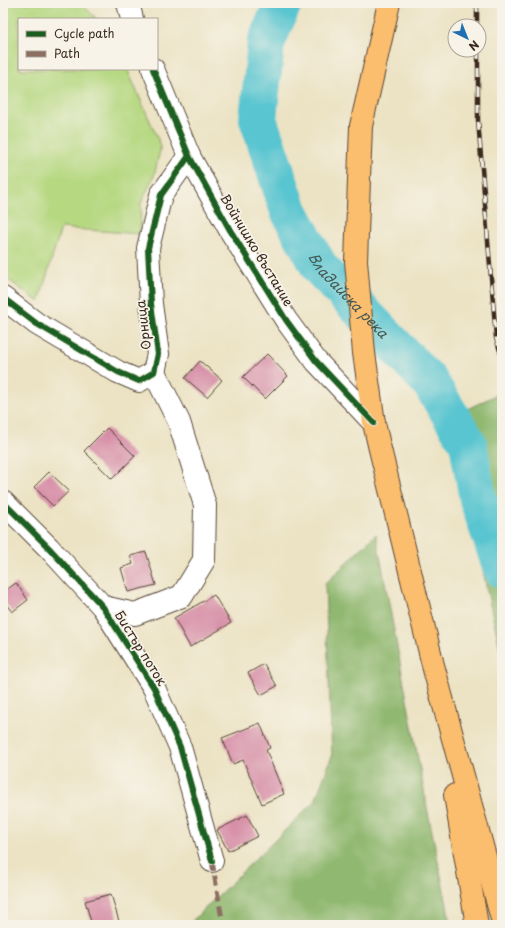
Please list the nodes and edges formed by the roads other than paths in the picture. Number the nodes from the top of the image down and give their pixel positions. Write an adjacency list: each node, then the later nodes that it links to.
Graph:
1 (128, 3): 3 (street)
2 (389, 3): 8 (highway)
3 (132, 18)
4 (153, 70): 5 (street, Войнишко въстание)
5 (189, 156): 7 (street, Орница); 8 (street, Войнишко въстание)
6 (3, 298): 7 (street)
7 (154, 372): 10 (street)
8 (374, 423): 11 (highway)
9 (3, 502): 10 (street, Бистър поток)
10 (103, 607): 12 (street, Бистър поток)
11 (434, 669): 13 (highway); 14 (highway)
12 (212, 862)
13 (502, 919)
14 (477, 925)

